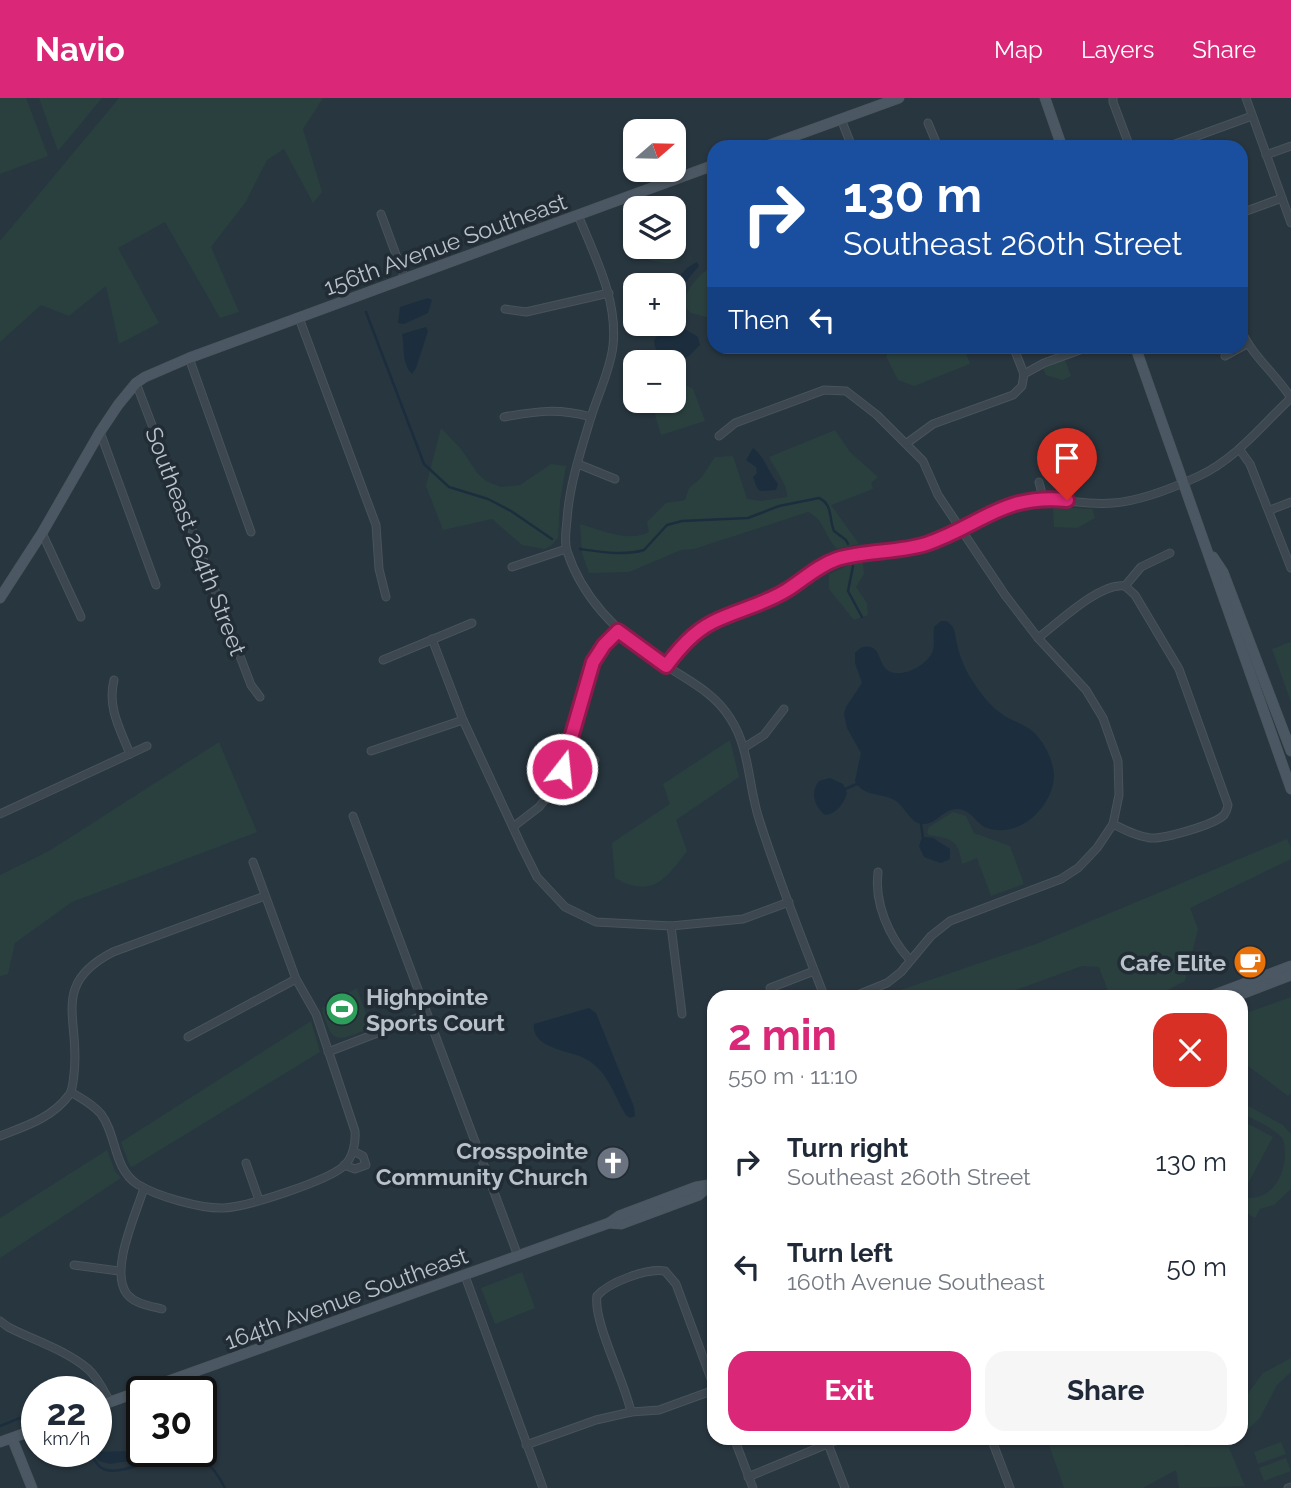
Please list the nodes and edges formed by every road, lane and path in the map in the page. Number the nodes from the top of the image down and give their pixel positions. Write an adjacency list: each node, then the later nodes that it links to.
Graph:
1 (899, 98): 6 (street)
2 (1045, 98): 11 (street)
3 (1113, 98): 12 (street)
4 (1245, 98): 5 (street)
5 (1252, 116): 13 (street); 15 (street)
6 (841, 119): 8 (street); 9 (street)
7 (929, 123): 10 (street)
8 (783, 140)
9 (849, 140)
10 (935, 140)
11 (1060, 140)
12 (1127, 140)
13 (1186, 140)
14 (1291, 146): 15 (street)
15 (1266, 155): 17 (street)
16 (707, 168): 20 (street, 156th Avenue Southeast)
17 (1282, 198): 18 (street); 21 (street)
18 (1248, 210)
19 (381, 214): 22 (street)
20 (578, 215): 22 (street, 156th Avenue Southeast); 23 (street)
21 (1291, 223)
22 (405, 279): 25 (street, 156th Avenue Southeast)
23 (609, 293): 24 (street); 37 (street)
24 (505, 309)
25 (299, 318): 32 (street, 156th Avenue Southeast); 60 (street)
26 (1248, 345): 35 (street)
27 (1016, 354): 33 (street)
28 (1069, 354): 33 (street)
29 (1138, 354): 45 (street)
30 (1229, 354): 31 (street)
31 (1225, 356)
32 (189, 358): 34 (street, 156th Avenue Southeast); 50 (street)
33 (1024, 374): 40 (street)
34 (136, 383): 38 (street); 69 (street, Southeast 264th Street)
35 (1291, 398): 41 (street)
36 (504, 417): 37 (street)
37 (591, 417): 42 (street)
38 (100, 432): 51 (street); 57 (street)
39 (719, 436): 40 (street)
40 (907, 443): 49 (street)
41 (1240, 450): 45 (street); 48 (street)
42 (578, 464): 43 (street); 52 (street)
43 (615, 479)
44 (1039, 482): 46 (street)
45 (1184, 482): 46 (street); 53 (street)
46 (1043, 498): 49 (street)
47 (1291, 502): 48 (street)
48 (1270, 510): 56 (street)
49 (959, 529): 64 (street); 67 (street)
50 (251, 532)
51 (42, 533): 59 (street); 61 (street)
52 (566, 549): 55 (street); 63 (street)
53 (1209, 552): 75 (street); 79 (street)
54 (1170, 553): 58 (street)
55 (512, 567)
56 (1291, 568)
57 (156, 585)
58 (1125, 586): 64 (street); 82 (street)
59 (0, 597)
60 (386, 597)
61 (81, 617)
62 (472, 623): 65 (street)
63 (618, 631): 67 (street); 77 (street)
64 (1038, 638): 82 (street)
65 (432, 639): 66 (street); 71 (street)
66 (383, 660)
67 (666, 666): 73 (street)
68 (114, 680): 76 (street)
69 (260, 698)
70 (784, 709): 73 (street)
71 (463, 720): 74 (street); 83 (street)
72 (146, 746): 76 (street)
73 (745, 747): 87 (street)
74 (371, 751)
75 (1291, 751)
76 (130, 754): 80 (street)
77 (567, 754): 78 (street); 83 (street)
78 (595, 760)
79 (1291, 789)
80 (0, 814)
81 (354, 816): 99 (street)
82 (1113, 824): 89 (street)
83 (513, 827): 88 (street)
84 (253, 862): 86 (street)
85 (878, 872): 89 (street)
86 (265, 897): 93 (street); 103 (street)
87 (789, 902): 88 (street); 91 (street)
88 (671, 926): 100 (street)
89 (910, 960): 96 (street)
90 (1291, 966): 97 (street)
91 (814, 971): 94 (street); 95 (street)
92 (1291, 975): 98 (street)
93 (296, 979): 101 (street); 102 (street)
94 (770, 988)
95 (822, 990)
96 (870, 990)
97 (1227, 990)
98 (1248, 991)
99 (427, 1014): 102 (street); 111 (street)
100 (681, 1014)
101 (188, 1037)
102 (328, 1052): 105 (street)
103 (71, 1093): 104 (street); 109 (street)
104 (0, 1136)
105 (353, 1151): 107 (street); 107 (street)
106 (246, 1163): 110 (street)
107 (346, 1164): 110 (street)
108 (707, 1186): 111 (street, 164th Avenue Southeast)
109 (144, 1188): 110 (street); 113 (street)
110 (259, 1200)
111 (518, 1256): 114 (street, 164th Avenue Southeast)
112 (74, 1265): 113 (street)
113 (119, 1271): 115 (street)
114 (465, 1276): 120 (street, 164th Avenue Southeast); 125 (street)
115 (162, 1309)
116 (0, 1321): 118 (street)
117 (707, 1370): 121 (street)
118 (94, 1376)
119 (707, 1392): 121 (street)
120 (112, 1401)
121 (631, 1412): 125 (street)
122 (21, 1434): 123 (street)
123 (12, 1437): 124 (street); 131 (street)
124 (0, 1442)
125 (526, 1445): 132 (street)
126 (737, 1445): 130 (street)
127 (826, 1445): 130 (street)
128 (828, 1445): 134 (street)
129 (994, 1445): 135 (street)
130 (748, 1477): 133 (street)
131 (32, 1488)
132 (543, 1488)
133 (753, 1488)
134 (845, 1488)
135 (1010, 1488)

